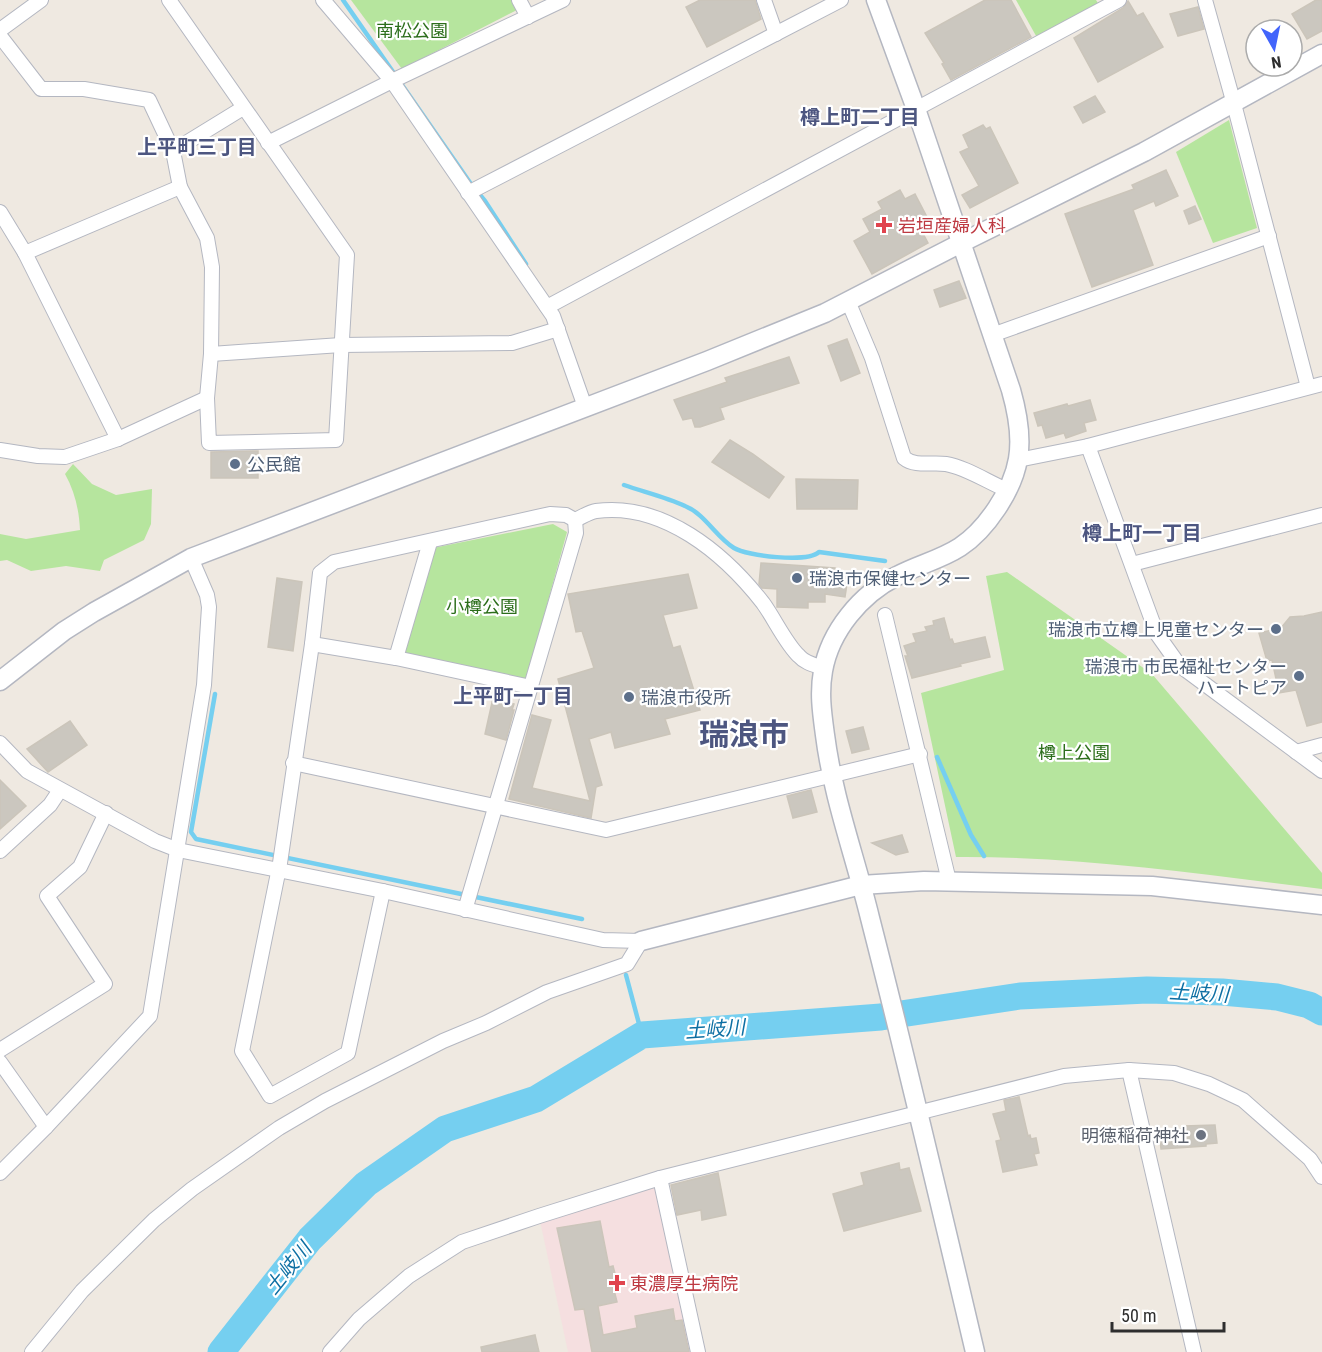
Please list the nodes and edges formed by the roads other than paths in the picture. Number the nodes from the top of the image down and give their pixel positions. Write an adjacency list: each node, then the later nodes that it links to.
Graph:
1 (41, 0): 12 (street)
2 (169, 0): 18 (street)
3 (323, 0): 16 (street)
4 (519, 0): 11 (street)
5 (562, 0): 11 (street)
6 (764, 0): 13 (street)
7 (842, 0): 13 (street)
8 (876, 0): 19 (street)
9 (1119, 0): 19 (street)
10 (1205, 0): 17 (street)
11 (528, 17): 16 (street)
12 (0, 30)
13 (776, 34): 23 (street)
14 (0, 36): 21 (street)
15 (1322, 54): 17 (street)
16 (392, 81): 20 (street); 23 (street)
17 (1234, 104): 25 (street); 26 (street)
18 (243, 108): 20 (street); 21 (street)
19 (916, 110): 26 (street); 29 (street)
20 (268, 143): 32 (street)
21 (173, 151): 22 (street)
22 (180, 187): 27 (street); 33 (street)
23 (468, 193): 29 (street)
24 (0, 212): 27 (street)
25 (1269, 236): 31 (street); 34 (street)
26 (961, 243): 28 (street); 31 (street)
27 (25, 253): 37 (street)
28 (848, 301): 36 (street); 41 (street)
29 (547, 307): 30 (street)
30 (558, 329): 32 (street); 36 (street)
31 (992, 335): 40 (street)
32 (341, 345): 33 (street); 35 (street)
33 (211, 354): 35 (street)
34 (1315, 386): 38 (street)
35 (207, 398): 37 (street)
36 (585, 406): 45 (street)
37 (118, 439): 39 (street)
38 (1088, 447): 40 (street); 46 (street)
39 (0, 450)
40 (1018, 460): 41 (street)
41 (1007, 490): 50 (street)
42 (1322, 515): 46 (street)
43 (575, 520): 44 (street); 50 (street); 52 (street)
44 (430, 542): 48 (street); 49 (street)
45 (191, 558): 51 (street); 63 (street)
46 (1132, 564): 55 (street)
47 (885, 615): 56 (street)
48 (312, 644): 49 (street); 57 (street)
49 (396, 658): 52 (street)
50 (823, 668): 59 (street)
51 (0, 681)
52 (531, 687): 61 (street)
53 (0, 743): 60 (street)
54 (1322, 745): 55 (street)
55 (1296, 752): 58 (street)
56 (920, 754): 59 (street); 66 (street)
57 (294, 763): 61 (street); 65 (street)
58 (1322, 771)
59 (830, 775): 61 (street); 67 (street)
60 (60, 790): 62 (street); 64 (street)
61 (496, 805): 69 (street)
62 (106, 813): 63 (street); 72 (street)
63 (178, 850): 65 (street); 76 (street)
64 (0, 851)
65 (280, 861): 68 (street); 68 (street)
66 (949, 881): 67 (street); 70 (street)
67 (861, 885): 71 (street); 75 (street)
68 (383, 891): 69 (street)
69 (468, 901): 71 (street)
70 (1322, 905)
71 (641, 941): 80 (street)
72 (0, 1050)
73 (0, 1062): 76 (street)
74 (1129, 1070): 75 (street); 78 (street); 84 (street)
75 (919, 1113): 79 (street); 83 (street)
76 (46, 1127): 77 (street)
77 (0, 1173)
78 (1322, 1176)
79 (660, 1178): 81 (street); 82 (street)
80 (32, 1352)
81 (330, 1352)
82 (698, 1352)
83 (975, 1352)
84 (1194, 1352)

